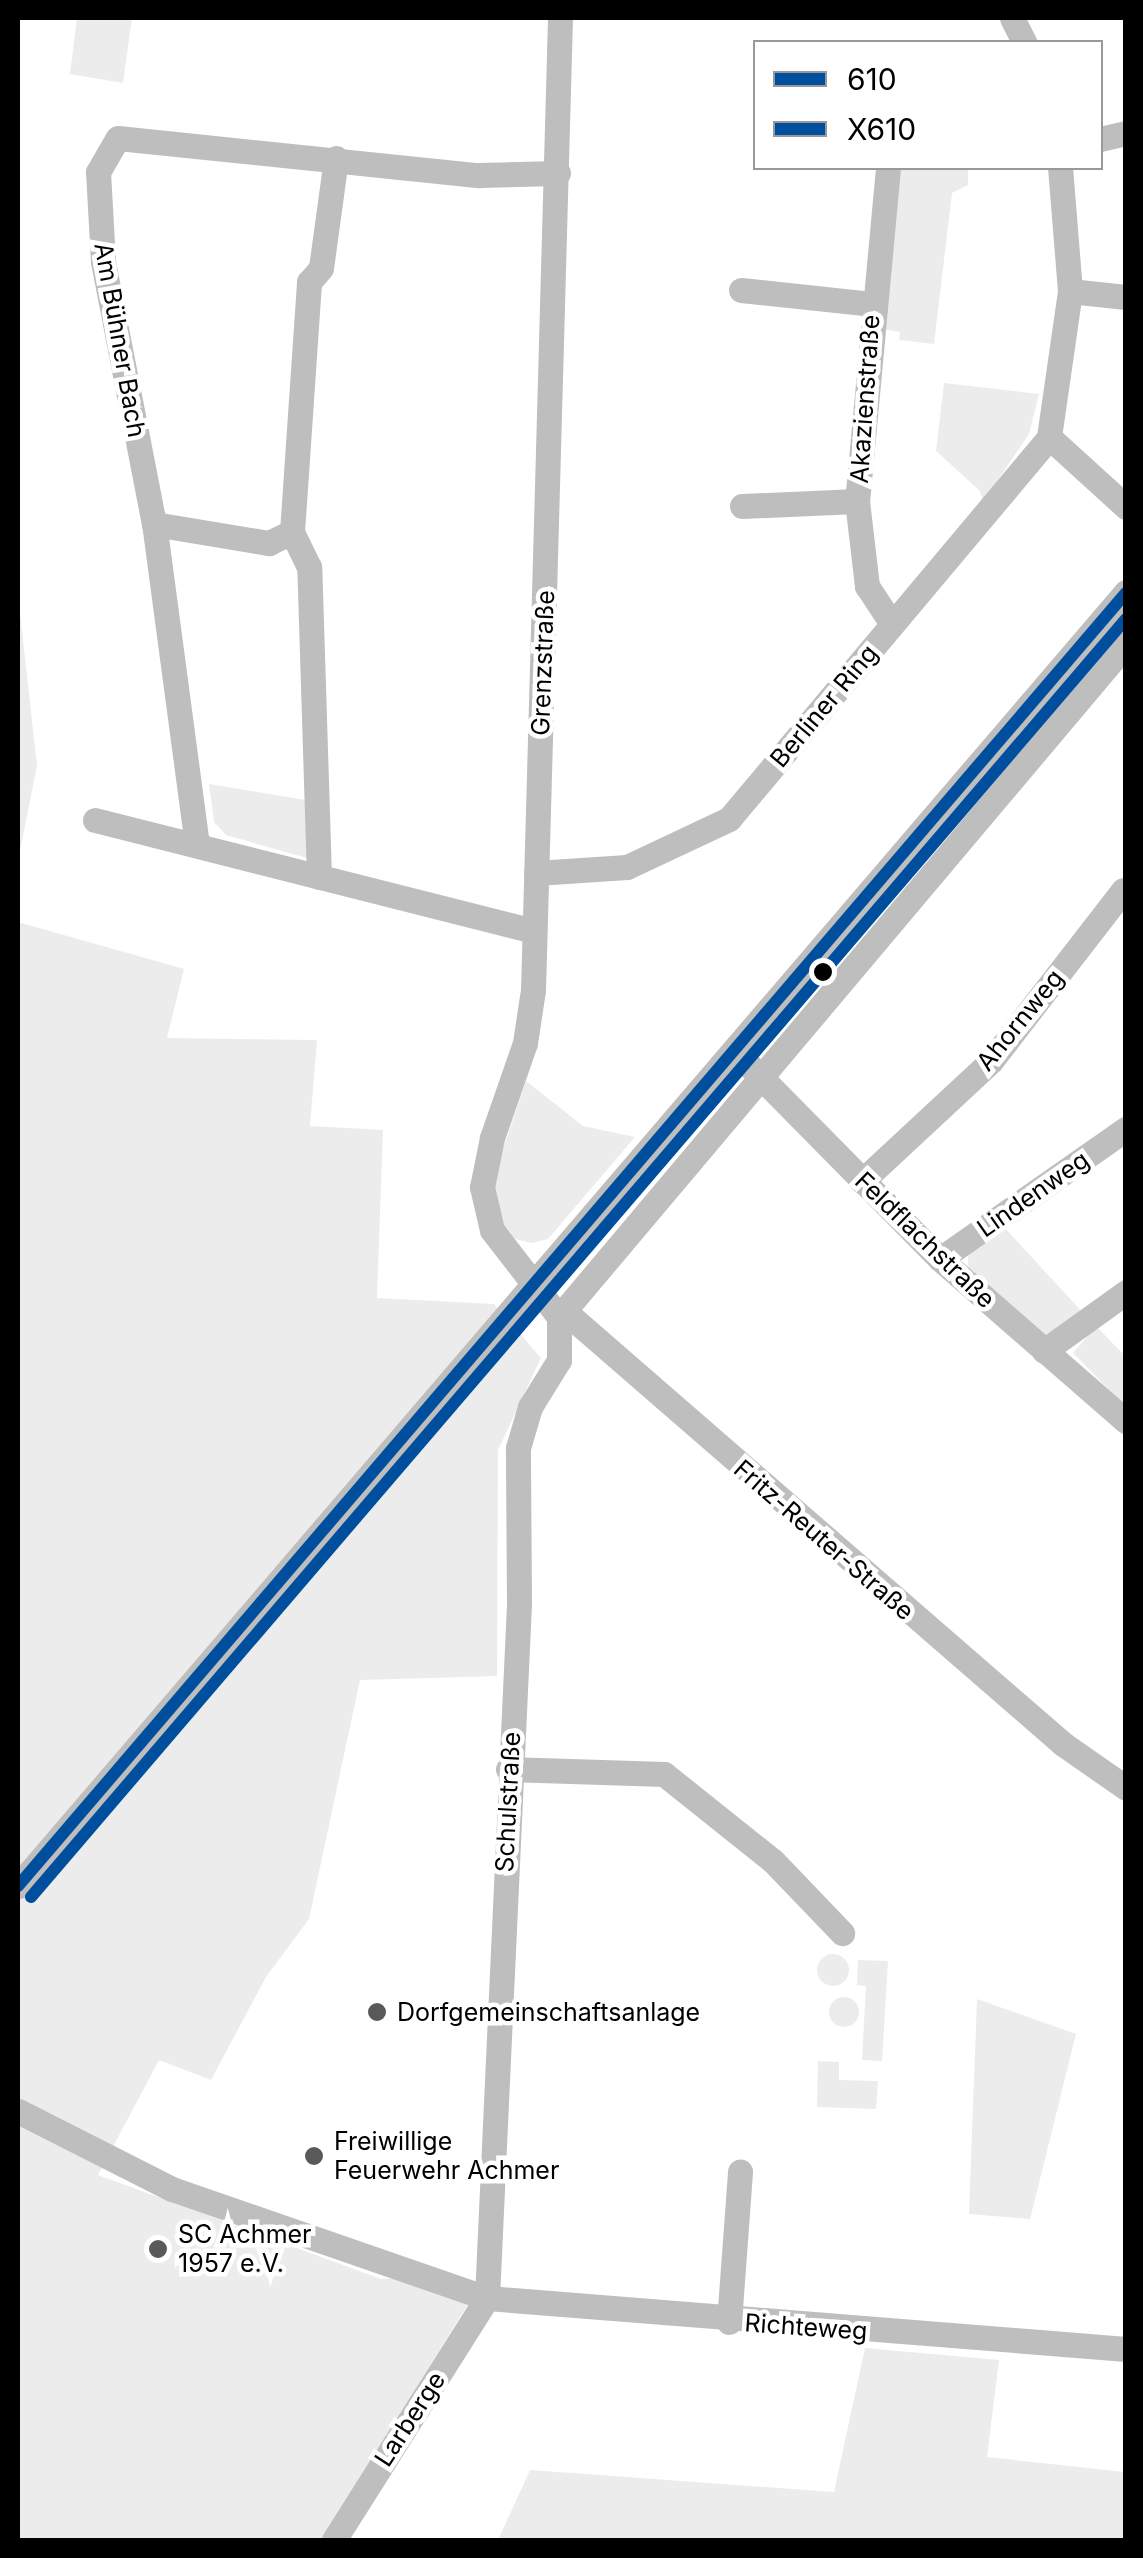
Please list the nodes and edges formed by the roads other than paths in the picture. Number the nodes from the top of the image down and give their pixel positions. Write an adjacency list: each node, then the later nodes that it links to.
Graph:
1 (560, 18): 5 (street, Grenzstraße)
2 (336, 158): 5 (street, Am Bühner Bach); 14 (street, Am Bühner Bach); 15 (street)
3 (888, 170): 9 (street, Akazienstraße)
4 (1060, 170): 7 (street)
5 (558, 173): 21 (street, Grenzstraße)
6 (741, 290): 9 (street)
7 (1070, 291): 8 (street); 10 (street)
8 (1126, 296)
9 (871, 304): 11 (street, Akazienstraße)
10 (1049, 436): 13 (street); 17 (street, Berliner Ring)
11 (857, 501): 12 (street); 17 (street, Akazienstraße)
12 (742, 506)
13 (1126, 507)
14 (154, 524): 15 (street); 20 (street, Am Bühner Bach)
15 (292, 532): 22 (street)
16 (1126, 592): 25 (street)
17 (892, 624): 21 (street, Berliner Ring)
18 (1126, 644): 26 (street)
19 (95, 820): 20 (street)
20 (196, 846): 22 (street)
21 (536, 873): 24 (street, Grenzstraße)
22 (319, 877): 24 (street)
23 (1123, 890): 28 (street, Ahornweg)
24 (531, 930): 30 (street, Grenzstraße)
25 (734, 1050): 26 (street, Feldflachstraße); 30 (street)
26 (762, 1077): 28 (street, Feldflachstraße); 32 (street)
27 (1126, 1129): 29 (street, Lindenweg)
28 (862, 1181): 29 (street, Feldflachstraße)
29 (940, 1258): 33 (street, Feldflachstraße)
30 (532, 1287): 32 (street, Fritz-Reuter-Straße); 37 (street)
31 (1126, 1292): 33 (street)
32 (559, 1317): 35 (street, Schulstraße); 36 (street, Fritz-Reuter-Straße)
33 (1044, 1351): 34 (street, Feldflachstraße)
34 (1126, 1421)
35 (508, 1769): 38 (street); 41 (street, Schulstraße)
36 (1126, 1788)
37 (18, 1886)
38 (842, 1933)
39 (18, 2111): 41 (street, Richteweg)
40 (740, 2170): 42 (street)
41 (487, 2298): 42 (street, Richteweg); 44 (street, Larberge)
42 (729, 2322): 43 (street, Richteweg)
43 (1126, 2349)
44 (334, 2540)

